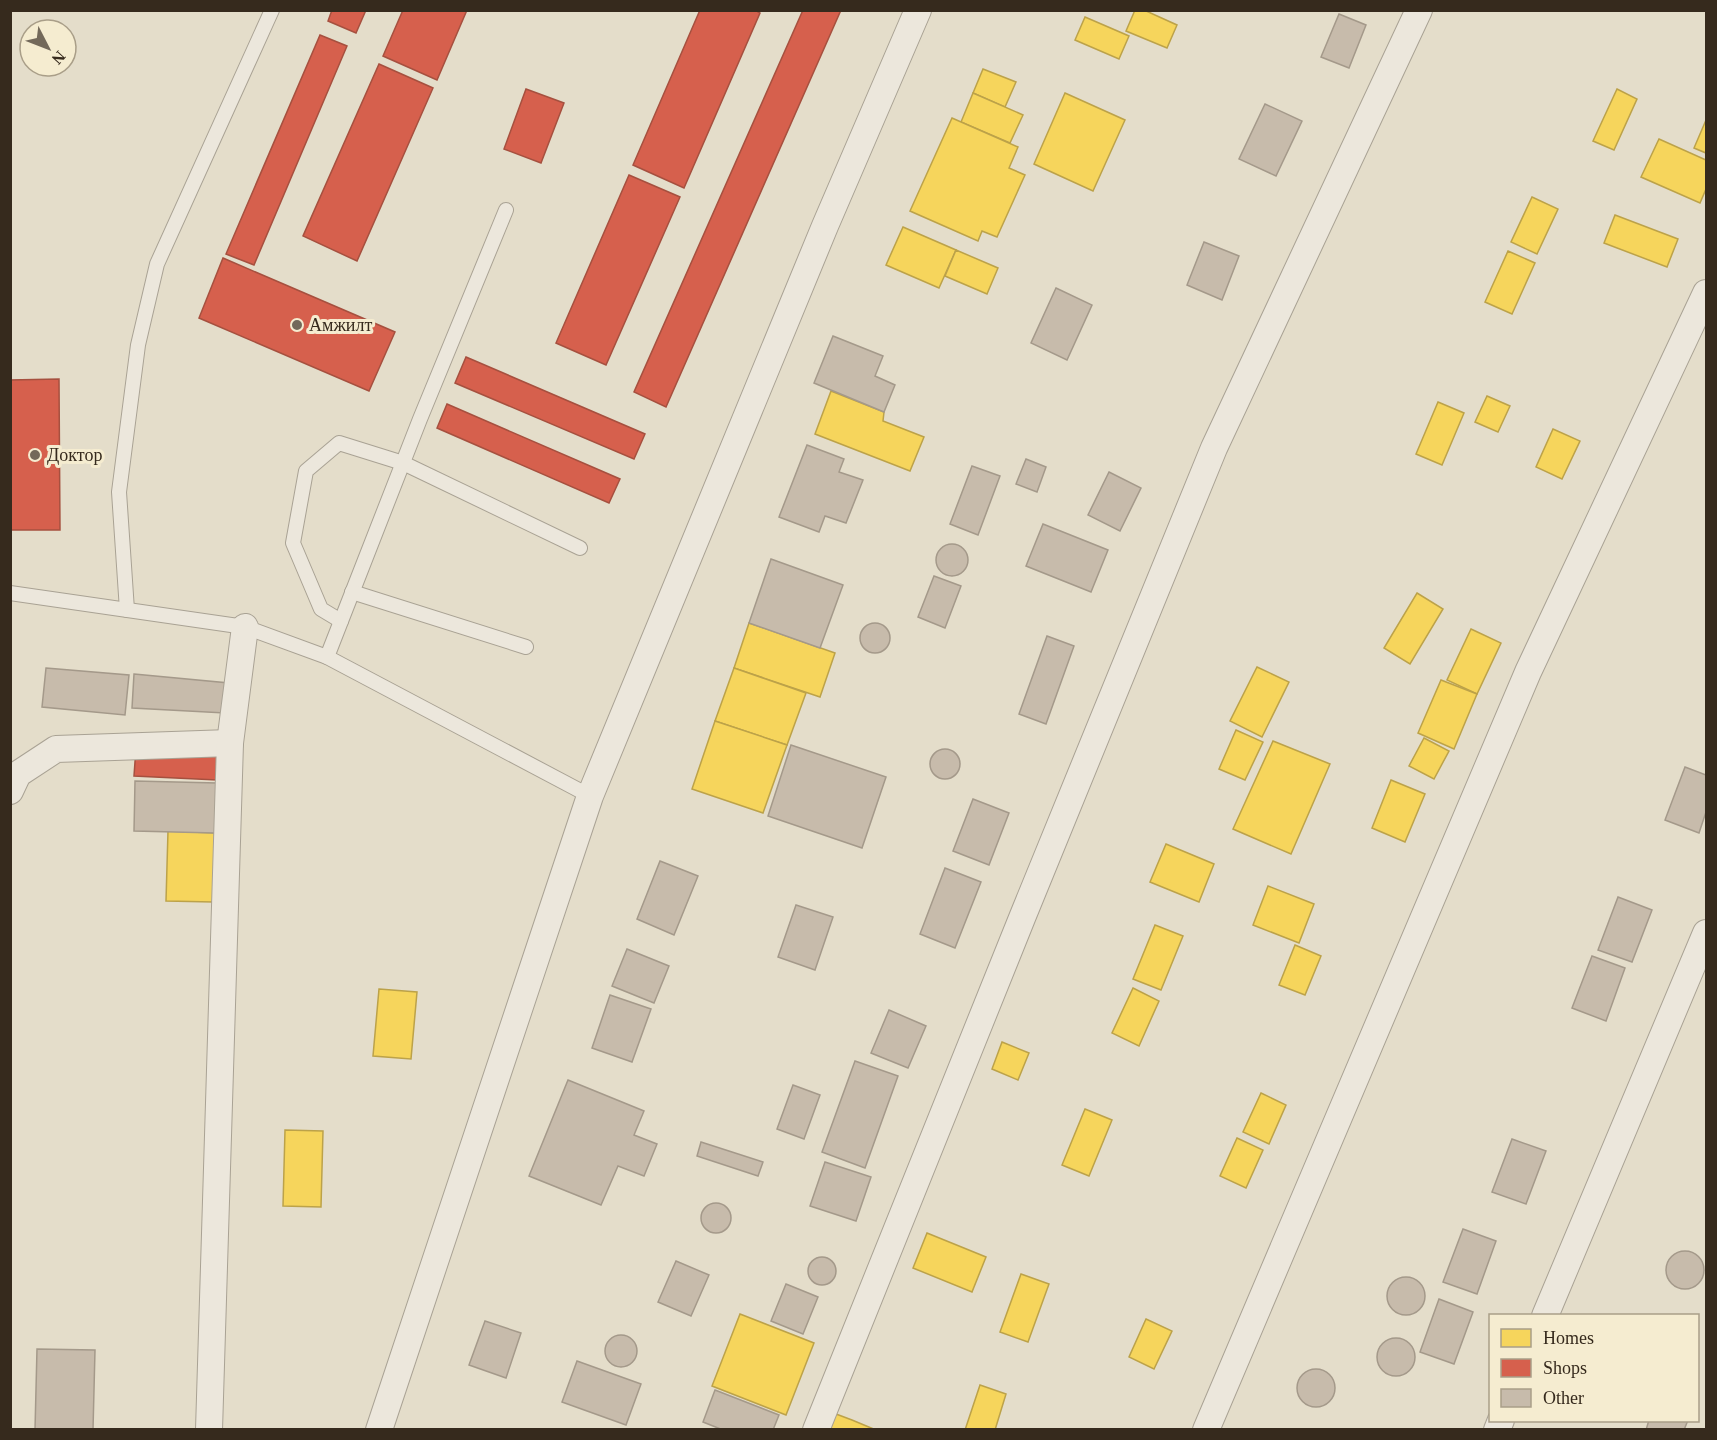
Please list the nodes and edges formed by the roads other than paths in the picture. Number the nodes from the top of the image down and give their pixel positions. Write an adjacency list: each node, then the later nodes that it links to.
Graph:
1 (272, 10): 10 (lane)
2 (918, 10): 17 (street)
3 (1419, 10): 22 (street)
4 (506, 210): 6 (lane)
5 (1707, 293): 23 (street)
6 (403, 463): 7 (lane); 8 (lane); 11 (lane)
7 (580, 548)
8 (352, 592): 11 (lane); 13 (lane)
9 (10, 593): 10 (lane)
10 (127, 610): 12 (lane)
11 (341, 621): 14 (lane)
12 (245, 627): 14 (lane); 15 (street)
13 (526, 647)
14 (327, 657): 17 (lane)
15 (230, 743): 16 (street); 20 (street)
16 (10, 791)
17 (590, 796): 21 (street)
18 (1707, 933): 19 (street)
19 (1546, 1314)
20 (209, 1430)
21 (378, 1430)
22 (816, 1430)
23 (1206, 1430)

